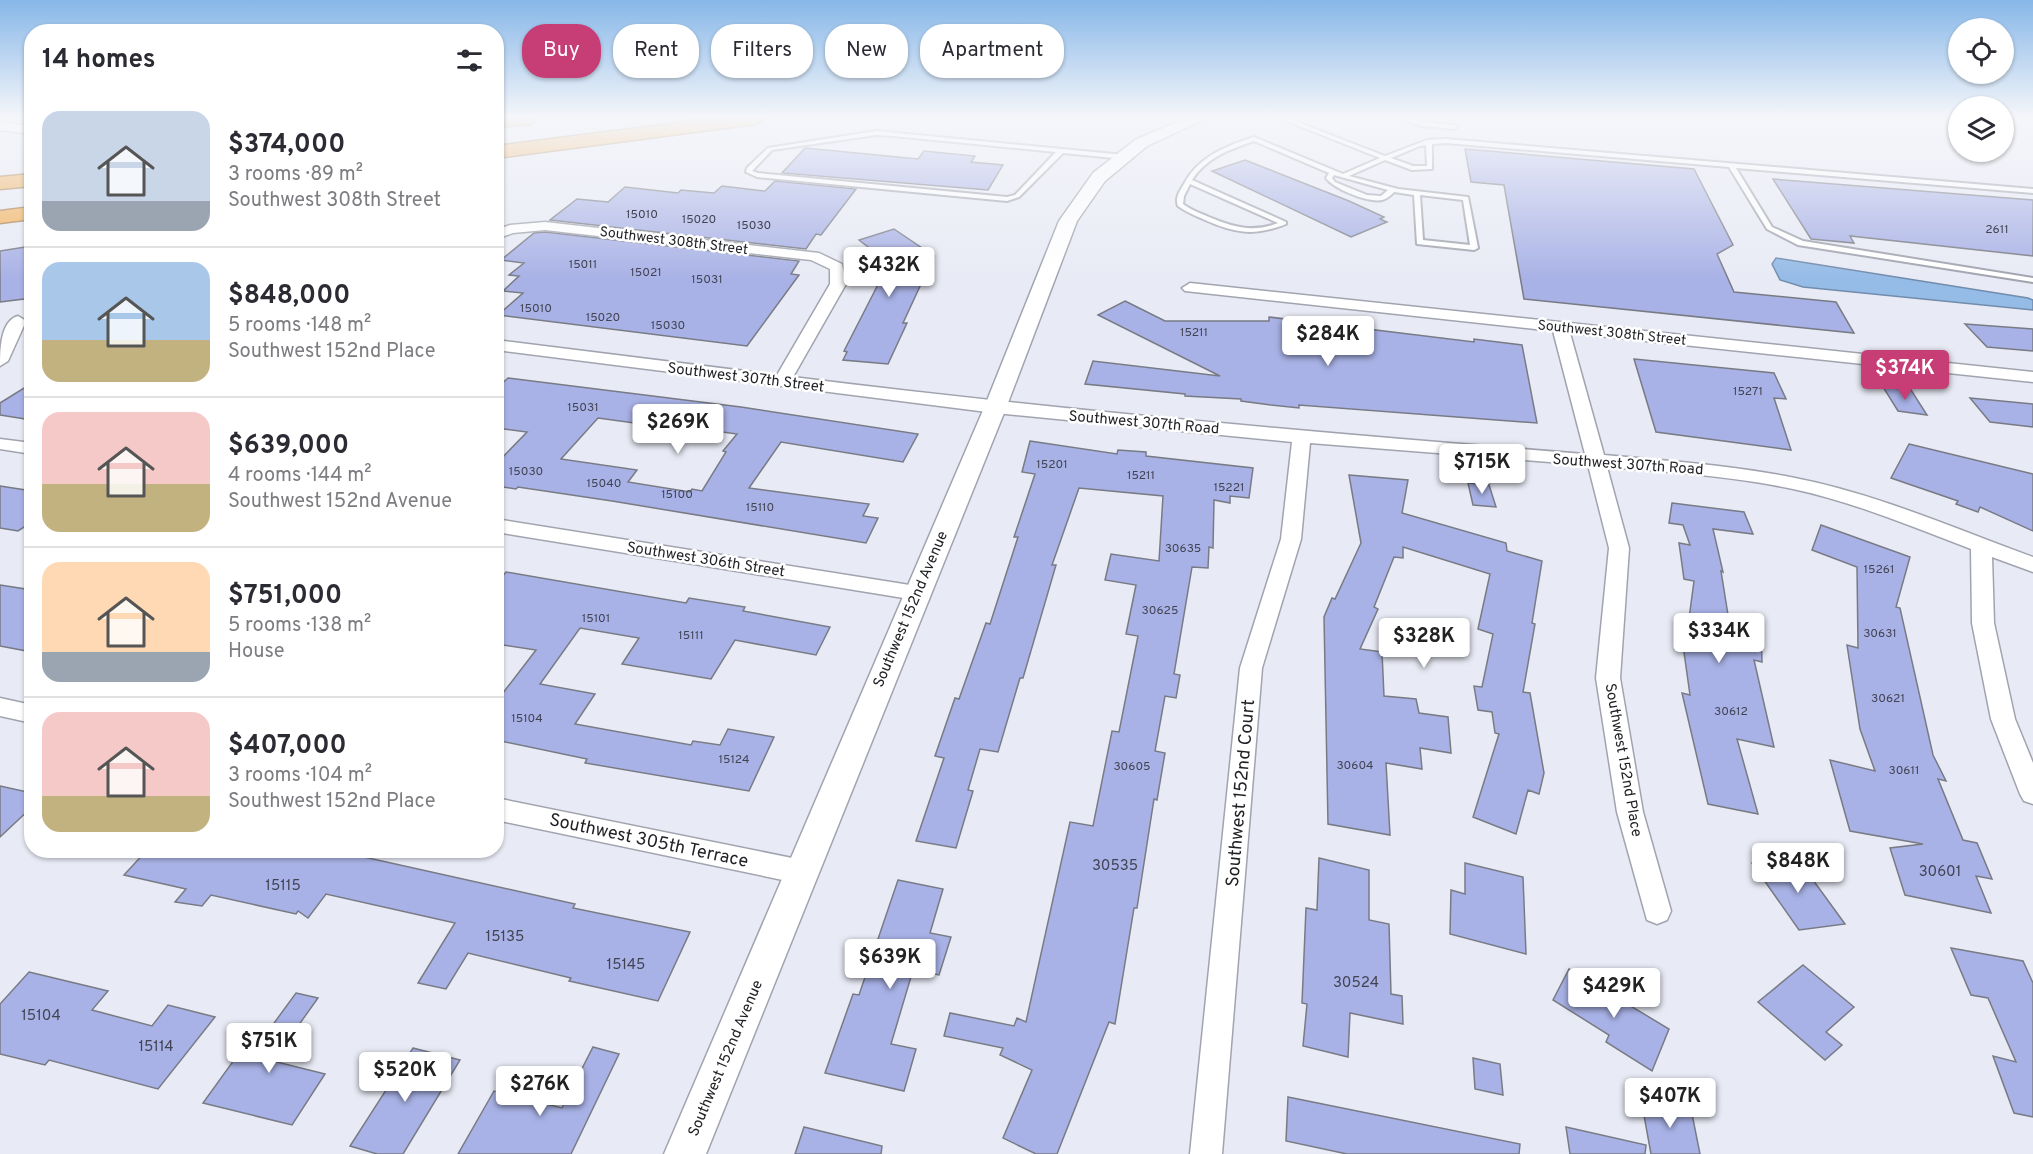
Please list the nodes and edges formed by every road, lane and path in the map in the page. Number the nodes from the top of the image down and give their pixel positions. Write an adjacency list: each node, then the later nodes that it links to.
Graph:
1 (749, 172): 2 (lane)
2 (1041, 172)
3 (1105, 172): 29 (street, Southwest 152nd Avenue)
4 (1196, 172): 11 (lane)
5 (1333, 172): 9 (lane); 13 (lane)
6 (1353, 172): 9 (lane)
7 (1735, 172): 19 (lane)
8 (1811, 172): 14 (lane)
9 (1343, 176): 13 (lane)
10 (24, 181): 12 (highway)
11 (1188, 181): 11 (lane)
12 (0, 183)
13 (1393, 190): 15 (lane)
14 (2033, 191)
15 (1417, 193): 15 (lane)
16 (24, 214): 17 (highway)
17 (0, 217)
18 (504, 232): 28 (street, Southwest 308th Street)
19 (2033, 280)
20 (1190, 288): 24 (street, Southwest 308th Street)
21 (24, 320): 23 (street)
22 (24, 322): 26 (street)
23 (0, 324)
24 (1560, 326): 27 (street, Southwest 308th Street); 33 (street, Southwest 152nd Place)
25 (504, 346): 28 (street, Southwest 307th Street)
26 (0, 361)
27 (2033, 377)
28 (782, 382): 29 (street, Southwest 307th Street)
29 (995, 408): 30 (street, Southwest 307th Road); 37 (street, Southwest 152nd Avenue)
30 (1302, 437): 33 (street, Southwest 307th Road); 45 (street, Southwest 152nd Court)
31 (0, 444): 32 (street)
32 (24, 448)
33 (1596, 461): 35 (street, Southwest 307th Road); 43 (street, Southwest 152nd Place)
34 (504, 526): 37 (street, Southwest 306th Street)
35 (1981, 544): 36 (street, Southwest 307th Road); 40 (street)
36 (2033, 565)
37 (916, 593): 42 (street, Southwest 152nd Avenue)
38 (0, 707): 39 (street)
39 (24, 712)
40 (2033, 794)
41 (504, 811): 42 (street, Southwest 305th Terrace)
42 (802, 872): 44 (street, Southwest 152nd Avenue)
43 (1657, 911)
44 (685, 1154)
45 (1206, 1154)

